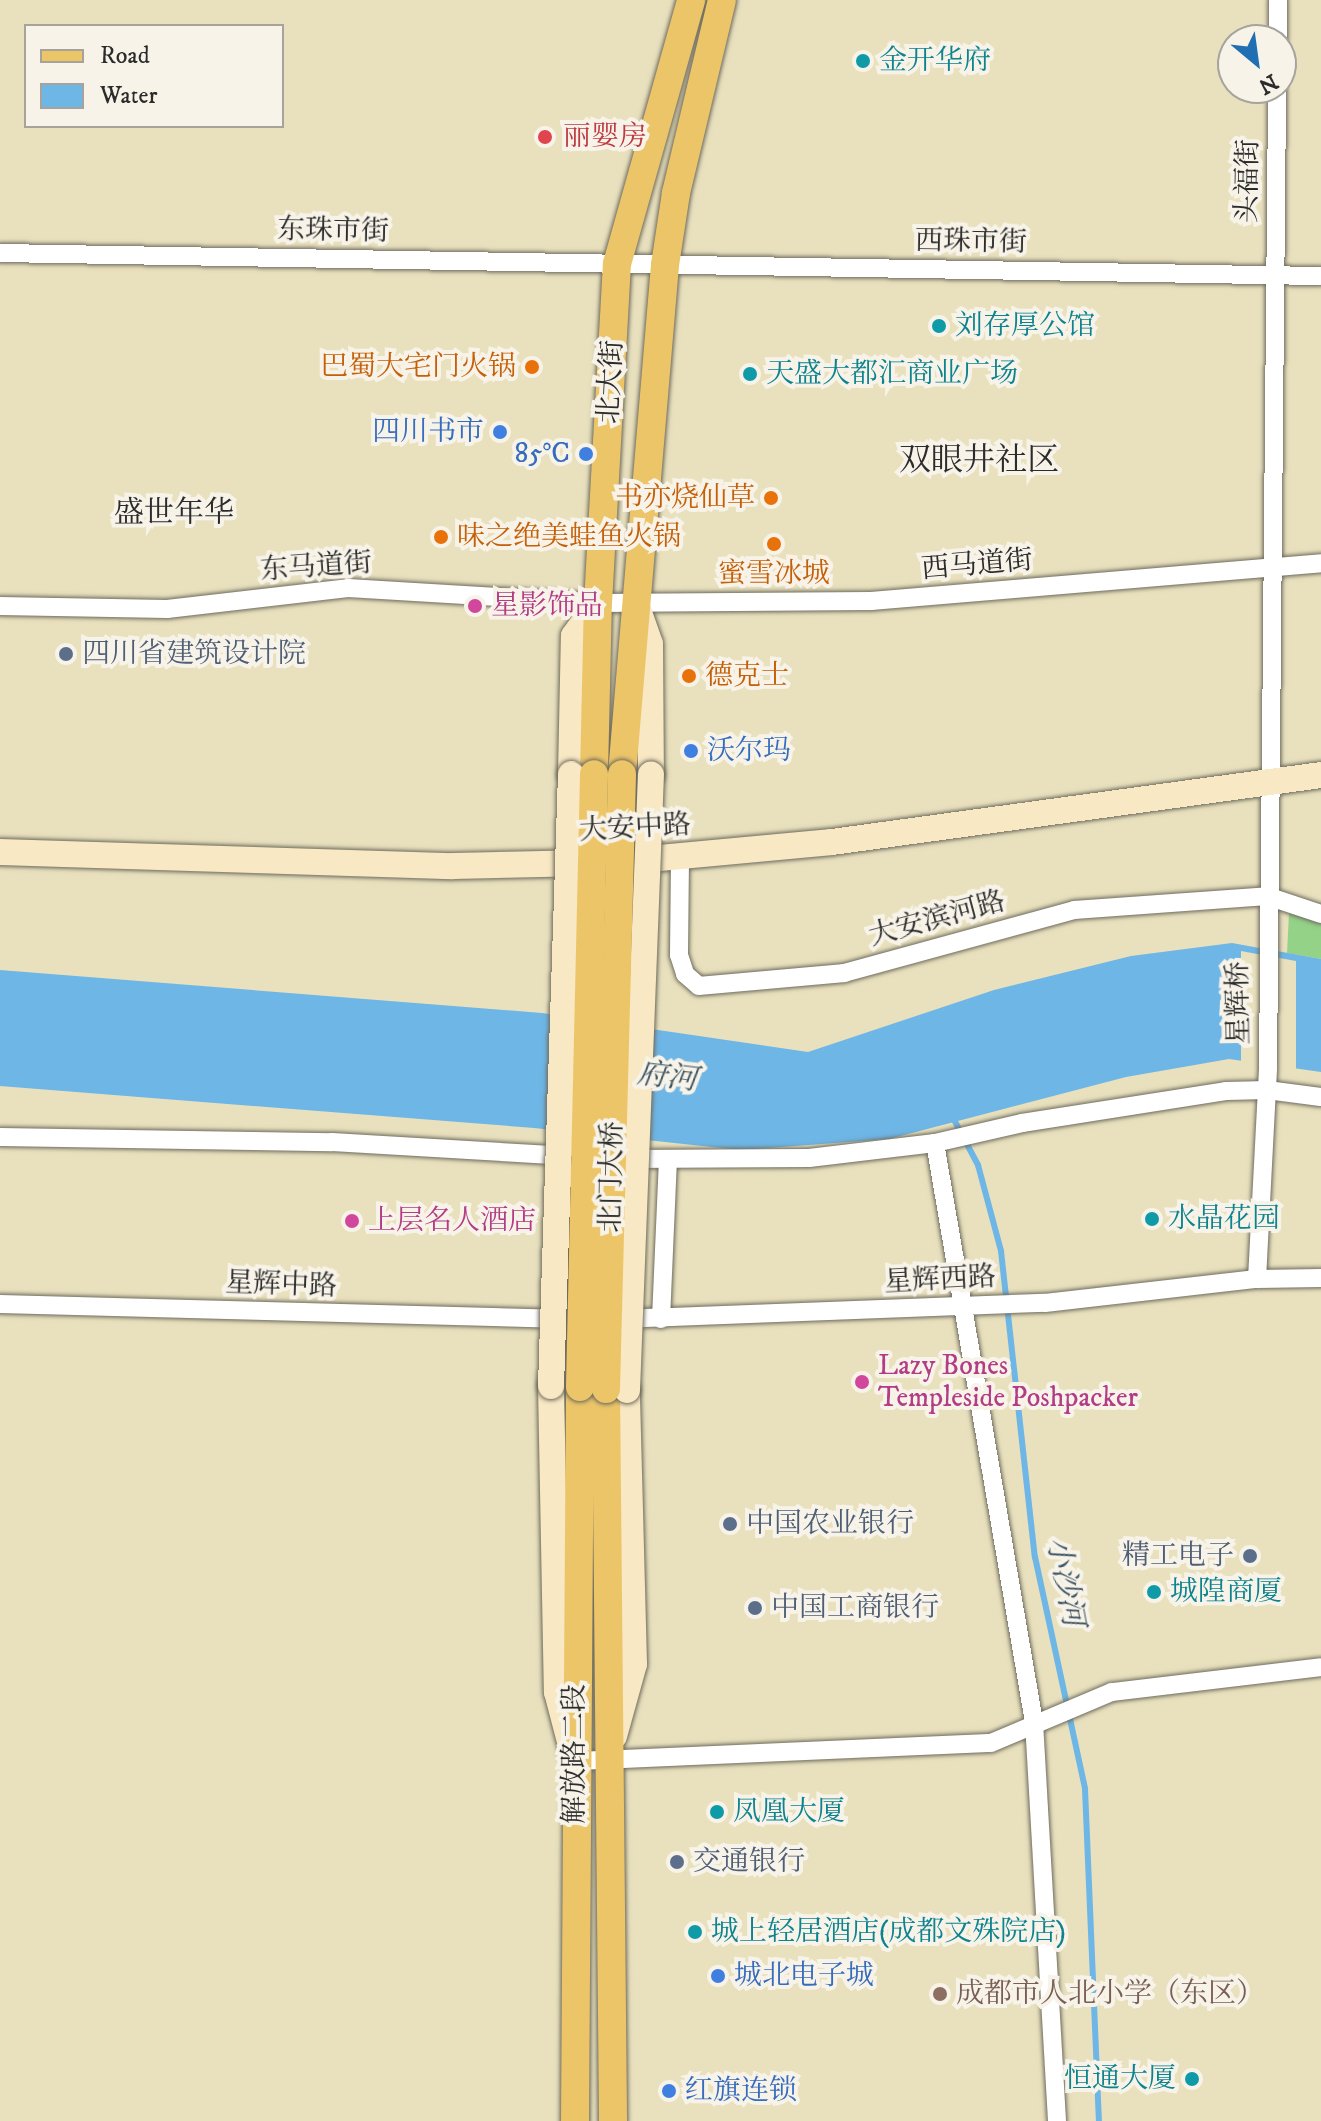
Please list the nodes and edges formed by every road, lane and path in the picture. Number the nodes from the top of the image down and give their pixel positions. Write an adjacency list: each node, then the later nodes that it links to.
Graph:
1 (691, 0): 7 (main road, 北大街)
2 (722, 0): 8 (main road, 北大街)
3 (1278, 0): 4 (street)
4 (1278, 24)
5 (1277, 104): 9 (street, 头福街)
6 (0, 253): 7 (street, 东珠市街)
7 (617, 264): 8 (street, 东珠市街); 13 (main road, 北大街)
8 (665, 265): 9 (street, 西珠市街); 14 (main road, 北大街)
9 (1275, 275): 10 (street, 西珠市街); 12 (street, 头福街)
10 (1321, 276)
11 (1321, 563): 12 (street, 西马道街)
12 (1271, 569): 14 (street, 西马道街); 19 (street, 星辉桥)
13 (598, 603): 14 (street, 东马道街); 15 (street, 东马道街); 16 (main road, 北大街)
14 (636, 603): 17 (main road, 北大街); 35 (street, bridge)
15 (0, 606)
16 (582, 774): 35 (main road, 北门大桥, bridge); 38 (street, bridge)
17 (622, 774): 35 (main road, 北门大桥, bridge)
18 (1321, 775): 19 (street, 大安中路)
19 (1269, 782): 21 (street, 大安中路); 22 (street, 星辉桥)
20 (0, 852): 21 (street, 大安中路)
21 (680, 858): 22 (street, 大安滨河路)
22 (1267, 896): 23 (street, 大安滨河路); 24 (street, 星辉桥)
23 (1321, 914)
24 (1267, 1090): 25 (street); 27 (street); 30 (street, 星辉桥)
25 (1321, 1097)
26 (0, 1137): 28 (street)
27 (943, 1141): 28 (street); 32 (street)
28 (668, 1161): 34 (street)
29 (1321, 1278): 30 (street, 星辉西路)
30 (1257, 1279): 32 (street, 星辉西路)
31 (0, 1304): 33 (street, 星辉中路)
32 (972, 1307): 34 (street, 星辉西路); 37 (street)
33 (561, 1319): 34 (street, 星辉西路)
34 (661, 1319)
35 (604, 1389): 38 (main road, 解放路二段); 39 (main road, 解放路二段)
36 (1321, 1667): 37 (street)
37 (1042, 1720): 39 (street); 42 (street)
38 (575, 1761): 39 (street); 40 (main road, 解放路二段)
39 (607, 1763): 41 (main road, 解放路二段)
40 (575, 2121)
41 (613, 2121)
42 (1057, 2121)

